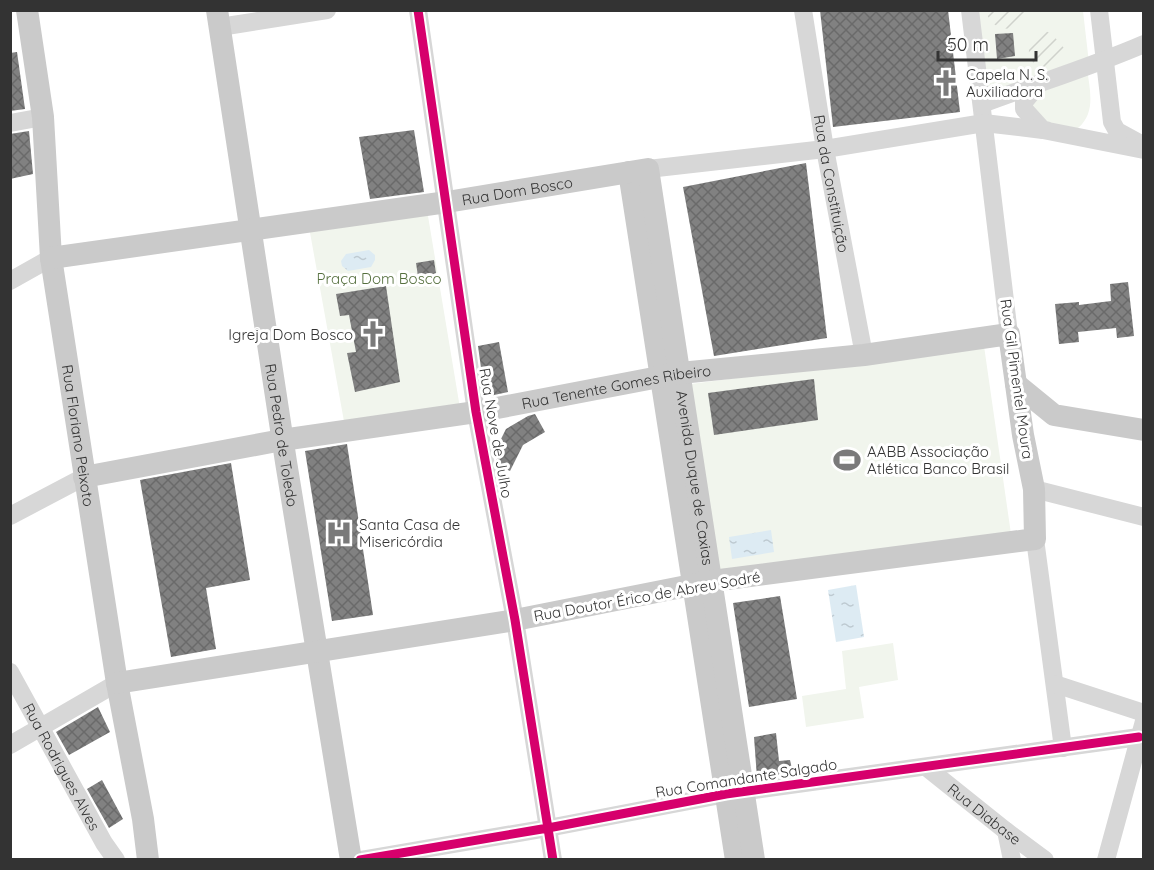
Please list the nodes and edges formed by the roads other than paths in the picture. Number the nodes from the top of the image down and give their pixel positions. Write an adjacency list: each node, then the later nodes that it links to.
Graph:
1 (27, 10): 13 (main road, Rua Floriano Peixoto)
2 (327, 10): 7 (street)
3 (418, 10): 21 (street, Rua Nove de Julho)
4 (803, 10): 18 (street, Rua da Constituição)
5 (970, 10): 12 (street, Rua Gil Pimentel Moura)
6 (1099, 10): 9 (street)
7 (218, 19): 22 (main road, Rua Pedro de Toledo)
8 (1143, 44): 9 (street)
9 (1105, 61): 10 (street); 11 (street)
10 (1041, 81): 12 (street); 16 (street)
11 (1110, 100): 16 (street); 17 (street)
12 (982, 104): 15 (street, Rua Gil Pimentel Moura)
13 (43, 117): 14 (street); 23 (main road, Rua Floriano Peixoto)
14 (10, 123)
15 (984, 123): 16 (street, Rua Dom Bosco); 18 (street, Rua Dom Bosco); 25 (street, Rua Gil Pimentel Moura)
16 (1043, 130): 19 (street)
17 (1143, 145)
18 (825, 149): 20 (street, Rua Dom Bosco); 26 (street, Rua da Constituição)
19 (1143, 150)
20 (639, 170): 21 (main road, Rua Dom Bosco); 27 (main road, Avenida Duque de Caxias)
21 (447, 202): 22 (main road, Rua Dom Bosco); 29 (street, Rua Nove de Julho)
22 (250, 231): 23 (main road, Rua Dom Bosco); 33 (main road, Rua Pedro de Toledo)
23 (51, 258): 24 (street); 34 (main road, Rua Floriano Peixoto)
24 (10, 281)
25 (1009, 334): 26 (main road, Rua Tenente Gomes Ribeiro); 28 (main road, Rua Gil Pimentel Moura)
26 (864, 355): 27 (main road, Rua Tenente Gomes Ribeiro)
27 (670, 375): 29 (main road, Rua Tenente Gomes Ribeiro); 39 (main road, Avenida Duque de Caxias)
28 (1016, 384): 30 (main road); 32 (main road, Rua Gil Pimentel Moura)
29 (476, 412): 33 (main road, Rua Tenente Gomes Ribeiro); 40 (street, Rua Nove de Julho)
30 (1054, 415): 31 (main road); 32 (main road)
31 (1143, 430)
32 (1023, 435): 35 (main road, Rua Gil Pimentel Moura)
33 (282, 440): 34 (main road, Rua Tenente Gomes Ribeiro); 41 (main road, Rua Pedro de Toledo)
34 (84, 477): 36 (street); 43 (main road, Rua Floriano Peixoto)
35 (1034, 489): 37 (street); 38 (main road, Rua Gil Pimentel Moura)
36 (10, 516)
37 (1143, 517)
38 (1035, 539): 39 (main road, Rua Doutor Érico de Abreu Sodré); 44 (street, Rua Gil Pimentel Moura)
39 (702, 583): 40 (main road, Rua Doutor Érico de Abreu Sodré); 51 (main road, Avenida Duque de Caxias)
40 (515, 620): 41 (main road, Rua Doutor Érico de Abreu Sodré); 52 (street, Rua Nove de Julho)
41 (315, 651): 43 (main road, Rua Doutor Érico de Abreu Sodré); 56 (main road, Rua Pedro de Toledo)
42 (10, 672): 46 (street, Rua Rodrigues Alves)
43 (117, 683): 46 (street); 55 (main road, Rua Floriano Peixoto)
44 (1055, 684): 45 (street); 49 (street, Rua Gil Pimentel Moura)
45 (1143, 713)
46 (41, 729): 48 (street); 54 (street, Rua Rodrigues Alves)
47 (1141, 729): 49 (street, Rua Comandante Salgado); 63 (street)
48 (10, 745)
49 (1063, 748): 50 (street, Rua Comandante Salgado)
50 (926, 766): 51 (street, Rua Comandante Salgado); 53 (street, Rua Diabase)
51 (735, 793): 52 (street, Rua Comandante Salgado); 59 (main road, Avenida Duque de Caxias); 60 (main road, Avenida Duque de Caxias)
52 (548, 828): 57 (street, Rua Comandante Salgado); 58 (street, Rua Nove de Julho)
53 (1006, 831): 61 (street); 62 (street, Rua Diabase)
54 (116, 860)
55 (148, 860)
56 (351, 860)
57 (360, 860)
58 (553, 860)
59 (736, 860)
60 (754, 860)
61 (1012, 860)
62 (1045, 860)
63 (1106, 860)

